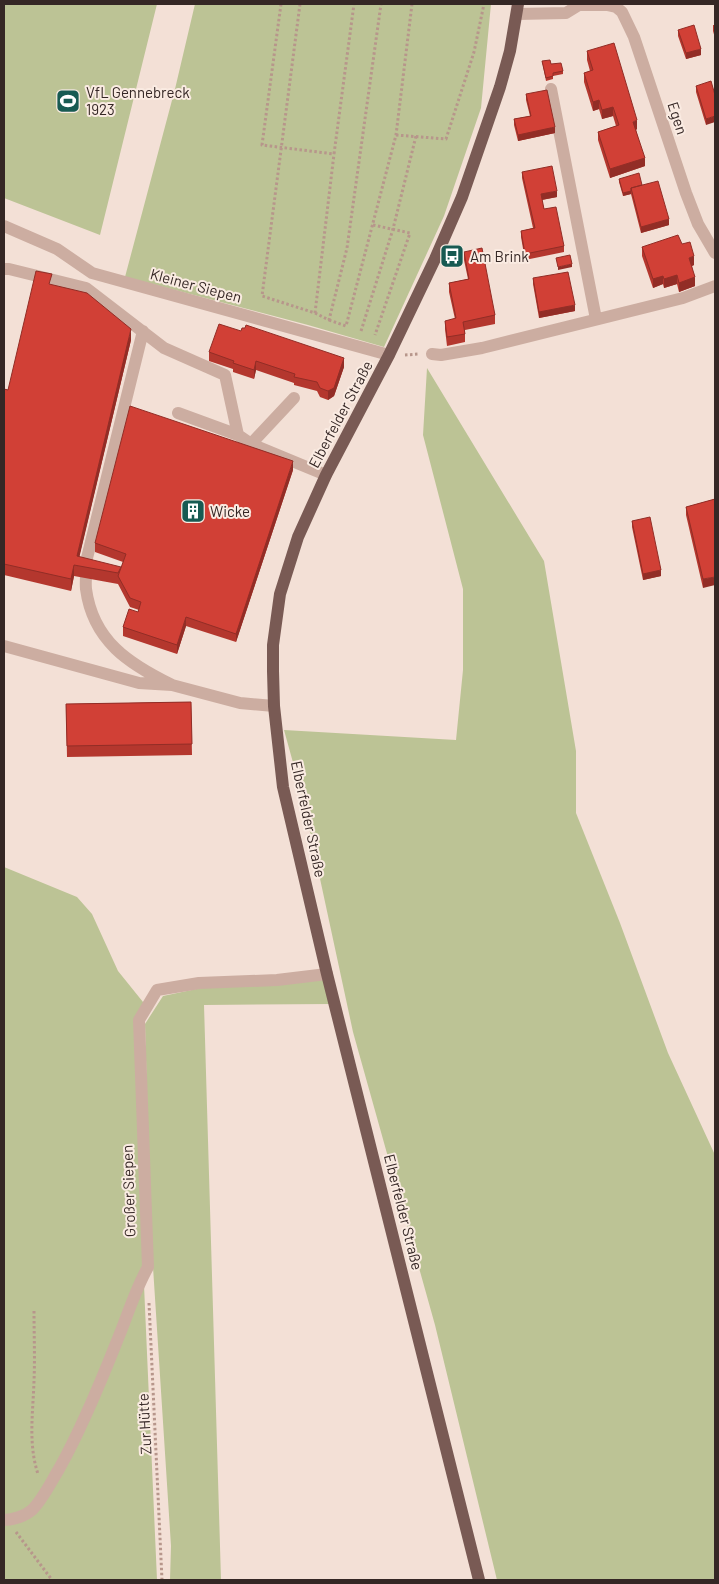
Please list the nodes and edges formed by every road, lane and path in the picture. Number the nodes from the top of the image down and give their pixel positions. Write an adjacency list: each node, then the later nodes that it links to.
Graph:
1 (281, 4): 13 (path)
2 (300, 4): 13 (path)
3 (354, 4): 14 (path)
4 (381, 4): 24 (path)
5 (412, 4): 11 (path)
6 (484, 4): 12 (path)
7 (578, 4): 8 (street, Egen); 9 (street, Egen)
8 (616, 5): 18 (street, Egen)
9 (517, 9): 30 (main road, Elberfelder Straße)
10 (551, 89): 23 (street)
11 (396, 135): 12 (path); 15 (path)
12 (416, 136): 17 (path)
13 (281, 148): 14 (path); 22 (path)
14 (334, 154): 22 (path)
15 (373, 225): 17 (path); 25 (path)
16 (4, 226): 28 (street, Kleiner Siepen)
17 (392, 229): 27 (path); 27 (path)
18 (712, 239): 19 (street, Egen)
19 (715, 253)
20 (4, 269): 26 (street)
21 (715, 286): 23 (street)
22 (315, 313): 24 (path); 28 (path)
23 (596, 319): 29 (street)
24 (329, 320): 25 (path)
25 (346, 326): 27 (path)
26 (143, 331): 33 (street); 37 (street)
27 (361, 331)
28 (311, 333): 30 (street, Kleiner Siepen)
29 (432, 354): 30 (path)
30 (389, 355): 35 (main road, Elberfelder Straße)
31 (294, 398): 34 (street)
32 (178, 413): 33 (street)
33 (238, 436): 34 (street)
34 (250, 444): 35 (street)
35 (326, 475): 38 (main road, Elberfelder Straße)
36 (4, 646): 37 (street)
37 (172, 685): 38 (street)
38 (274, 706): 39 (main road, Elberfelder Straße)
39 (327, 974): 42 (street, Großer Siepen); 46 (main road, Elberfelder Straße)
40 (149, 1300): 45 (path, Zur Hütte)
41 (34, 1311): 42 (path)
42 (44, 1493): 43 (street, Großer Siepen)
43 (5, 1520): 44 (path)
44 (52, 1580)
45 (162, 1580)
46 (479, 1580)

